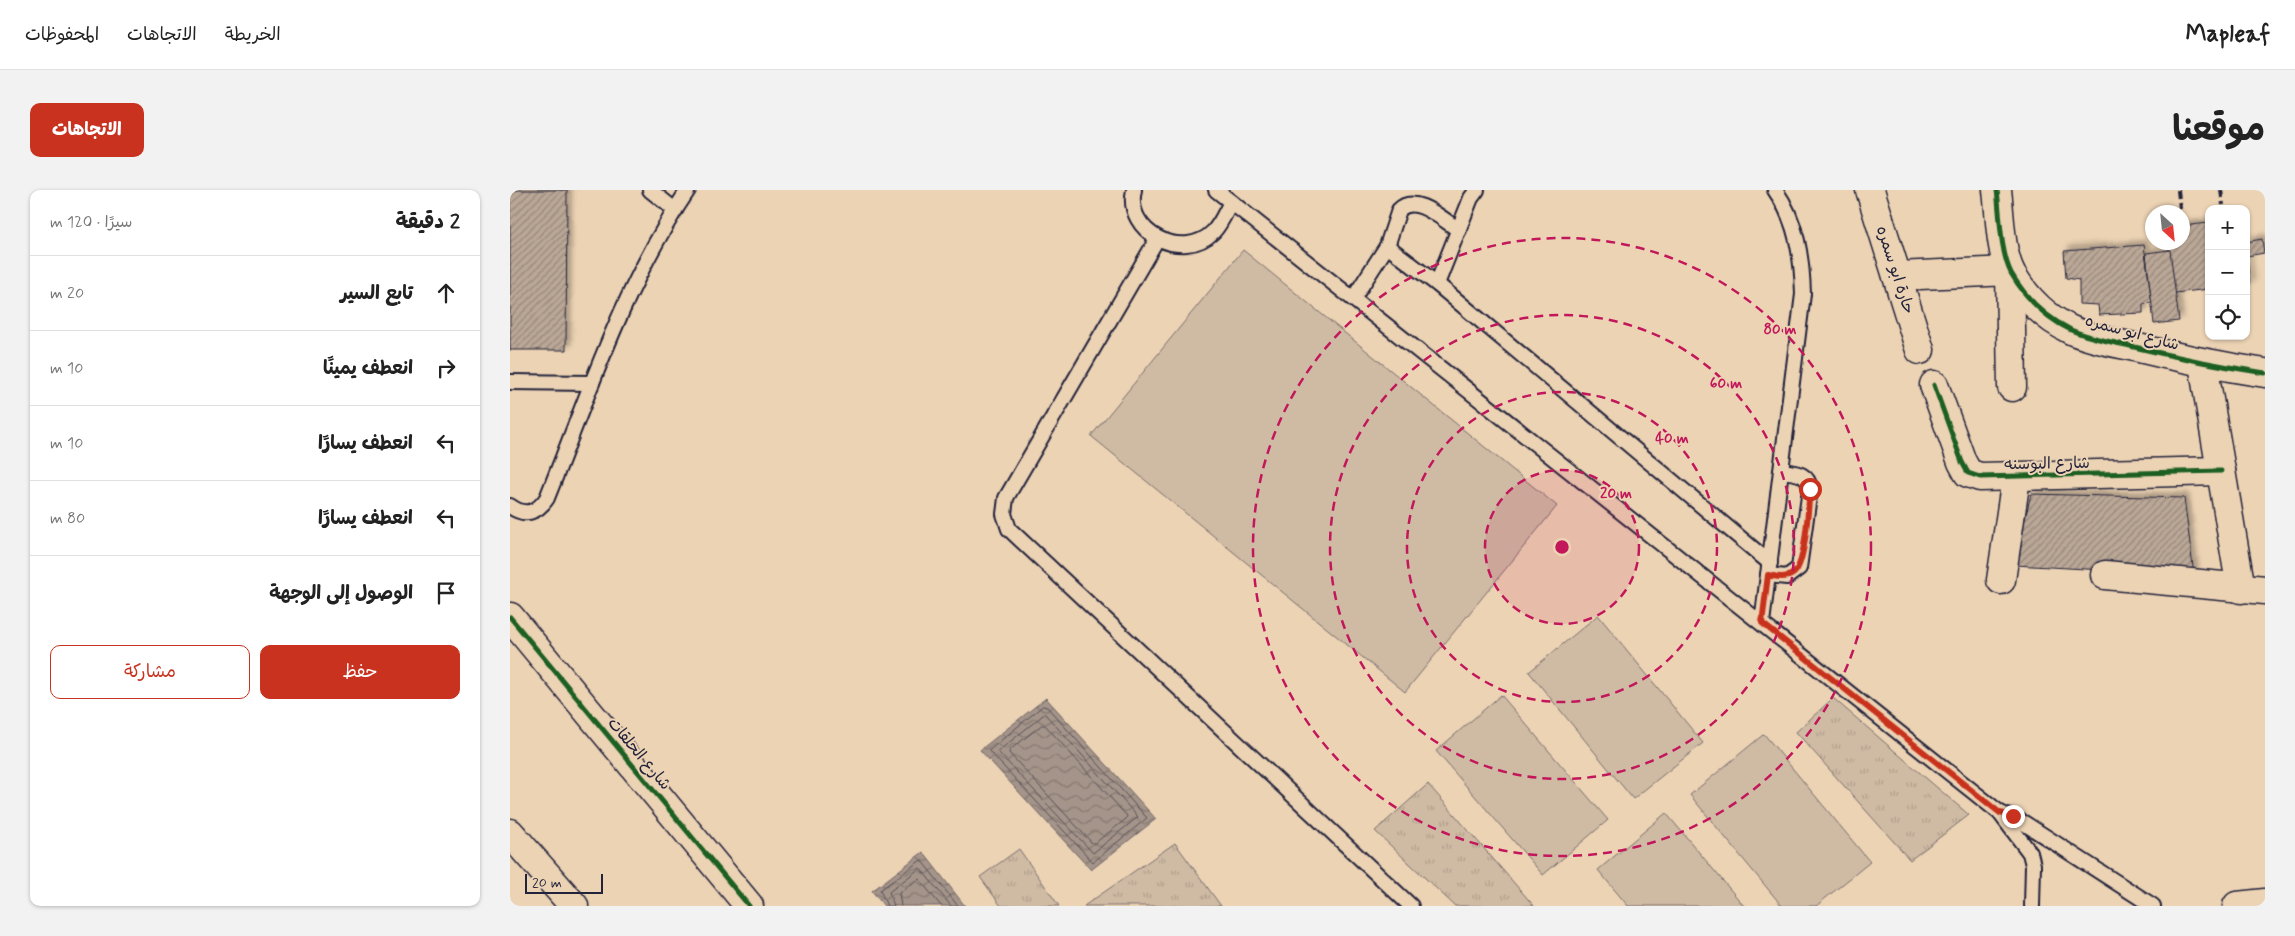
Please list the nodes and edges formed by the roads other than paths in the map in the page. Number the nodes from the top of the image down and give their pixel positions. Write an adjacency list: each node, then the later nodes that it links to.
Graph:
1 (650, 190): 10 (lane)
2 (688, 190): 10 (lane)
3 (1134, 190): 12 (lane)
4 (1216, 190): 9 (lane)
5 (1477, 190): 11 (lane)
6 (1775, 190): 25 (lane)
7 (1870, 190): 15 (street, حارة ابو سمره)
8 (1997, 190): 14 (street, شارع ابو سمره)
9 (1231, 202): 12 (lane); 17 (lane)
10 (675, 210): 22 (lane)
11 (1458, 230): 13 (lane); 16 (lane)
12 (1157, 239): 40 (lane)
13 (1387, 246): 16 (lane); 17 (lane)
14 (2010, 270): 15 (street); 19 (street, شارع ابو سمره); 24 (street)
15 (1897, 276): 18 (street, حارة ابو سمره)
16 (1437, 284): 29 (lane)
17 (1353, 299): 34 (lane)
18 (1920, 350)
19 (2203, 364): 20 (street, شارع ابو سمره); 26 (street)
20 (2265, 372)
21 (510, 382): 22 (lane)
22 (592, 384): 28 (lane)
23 (1934, 385): 27 (street, شارع البوسنه)
24 (2012, 387)
25 (1781, 471): 29 (lane); 29 (lane)
26 (2221, 471): 27 (street, شارع البوسنه); 32 (street)
27 (2016, 478): 31 (street)
28 (510, 506)
29 (1769, 569): 34 (lane)
30 (2105, 575): 32 (street)
31 (2001, 580)
32 (2253, 590)
33 (510, 617): 39 (street, شارع الحلقات)
34 (1762, 623): 35 (lane)
35 (2000, 813): 41 (lane); 42 (lane)
36 (510, 833): 38 (street)
37 (2265, 903): 43 (street)
38 (574, 906)
39 (750, 906)
40 (1411, 906)
41 (2032, 906)
42 (2153, 906)
43 (2237, 906)

